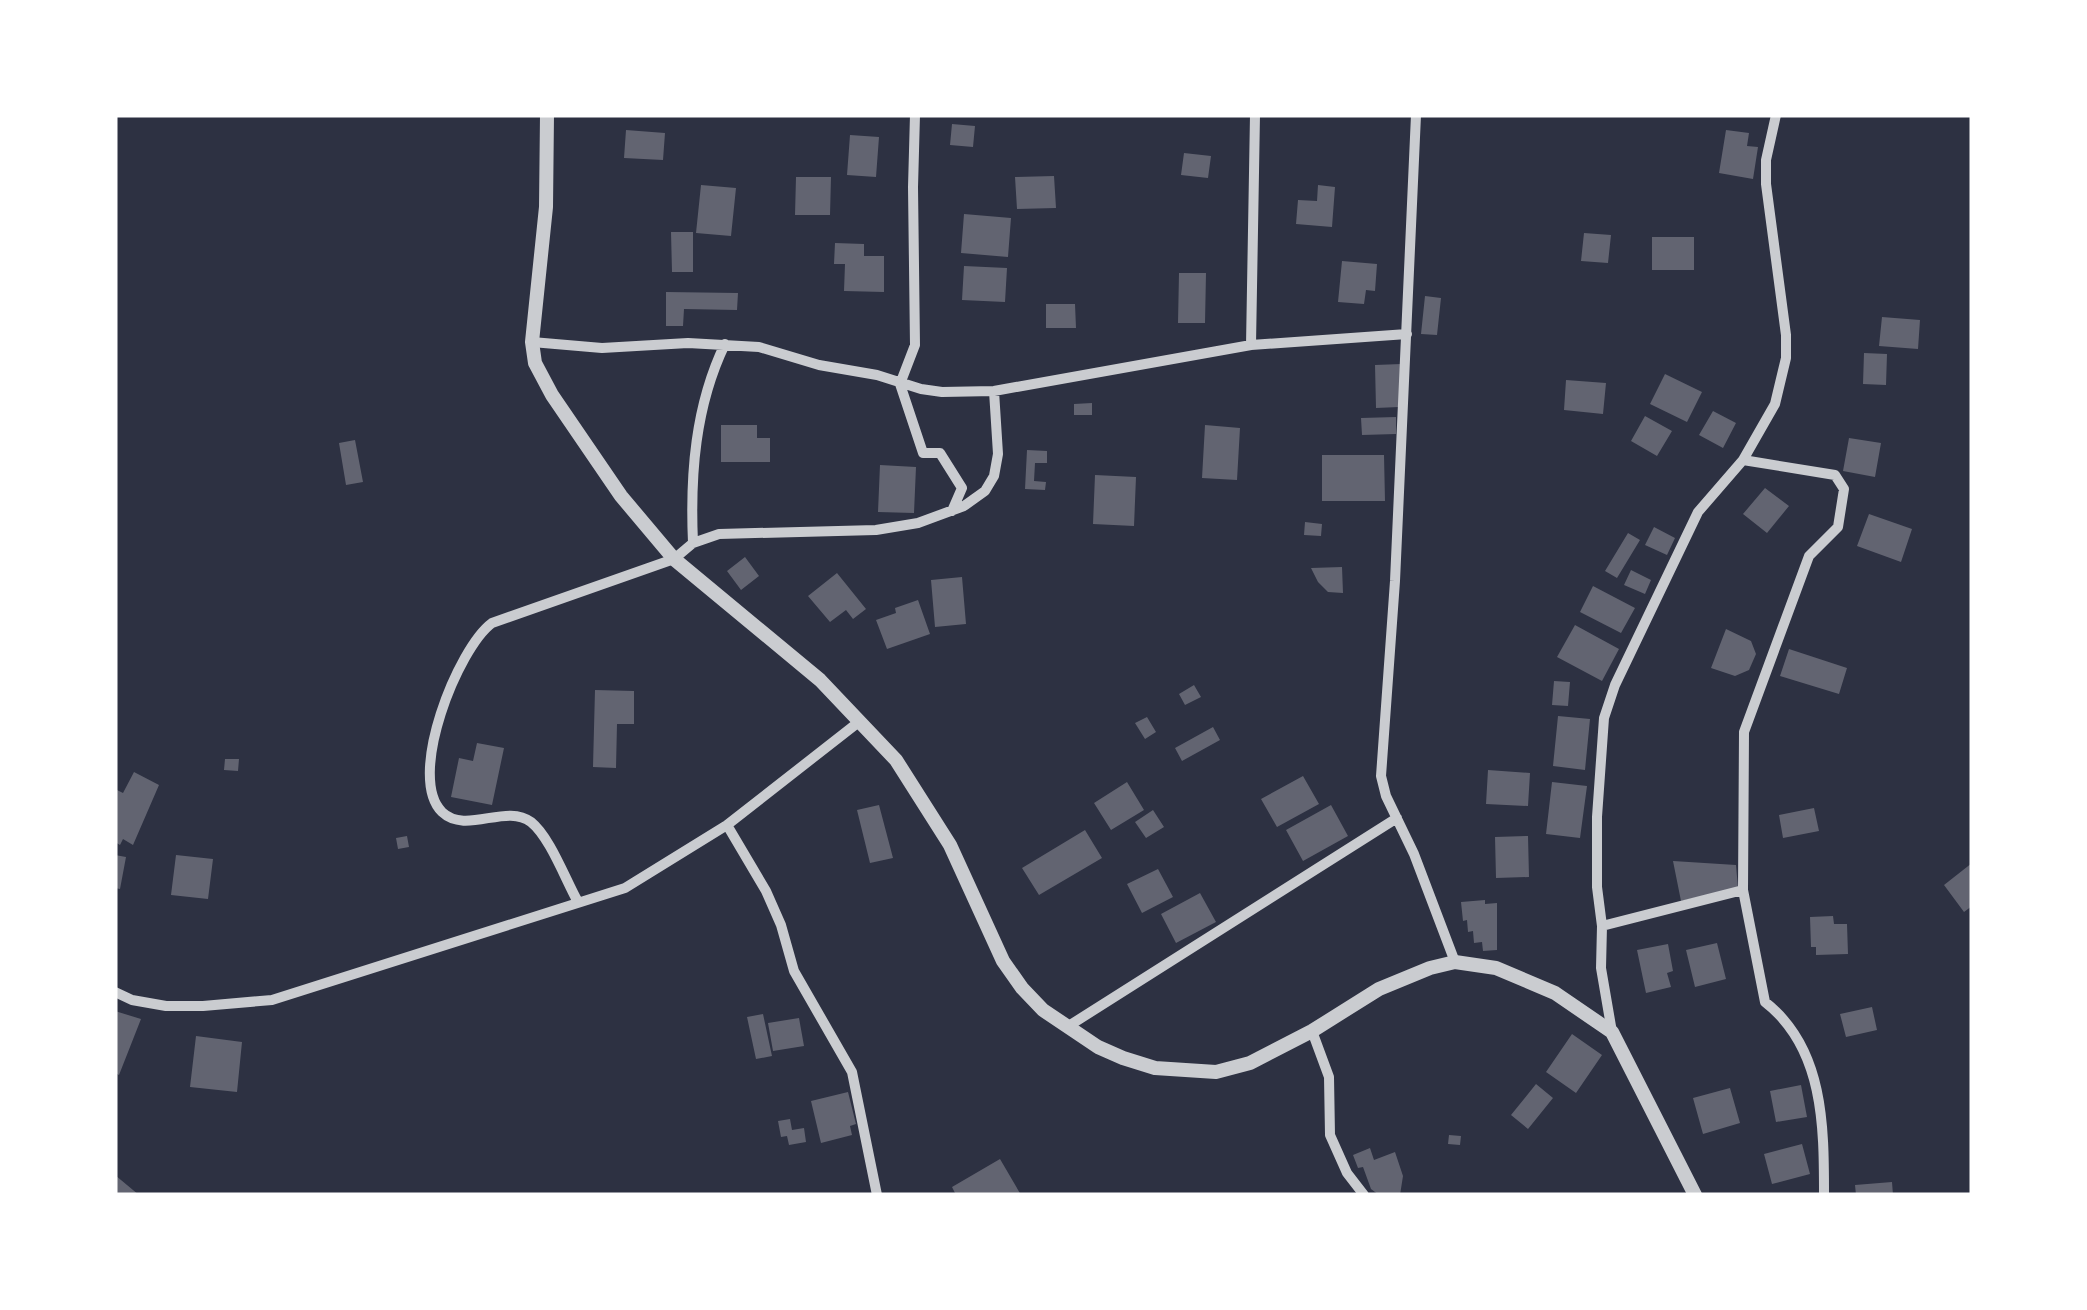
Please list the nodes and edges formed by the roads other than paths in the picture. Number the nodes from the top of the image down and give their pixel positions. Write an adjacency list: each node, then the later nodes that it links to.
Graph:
1 (546, 115): 7 (street)
2 (916, 115): 10 (street)
3 (1255, 115): 9 (street)
4 (1416, 115): 6 (street)
5 (1776, 115): 12 (street)
6 (1406, 334): 9 (street); 17 (street)
7 (532, 342): 8 (street); 15 (street)
8 (725, 344): 10 (street); 14 (street)
9 (1251, 346): 11 (street)
10 (900, 384): 11 (street); 13 (street)
11 (994, 391): 13 (street)
12 (1743, 460): 19 (street); 21 (street)
13 (918, 523): 14 (street)
14 (693, 543): 15 (street)
15 (674, 559): 16 (street); 20 (street)
16 (860, 721): 18 (street); 24 (street)
17 (1397, 818): 22 (street); 24 (street)
18 (727, 826): 20 (street); 27 (street)
19 (1743, 890): 21 (street); 30 (street)
20 (578, 902): 23 (street)
21 (1602, 926): 26 (street)
22 (1455, 962): 25 (street); 26 (street)
23 (115, 992)
24 (1068, 1027): 25 (street)
25 (1312, 1030): 28 (street)
26 (1612, 1032): 29 (street)
27 (878, 1195)
28 (1364, 1195)
29 (1695, 1195)
30 (1824, 1195)

